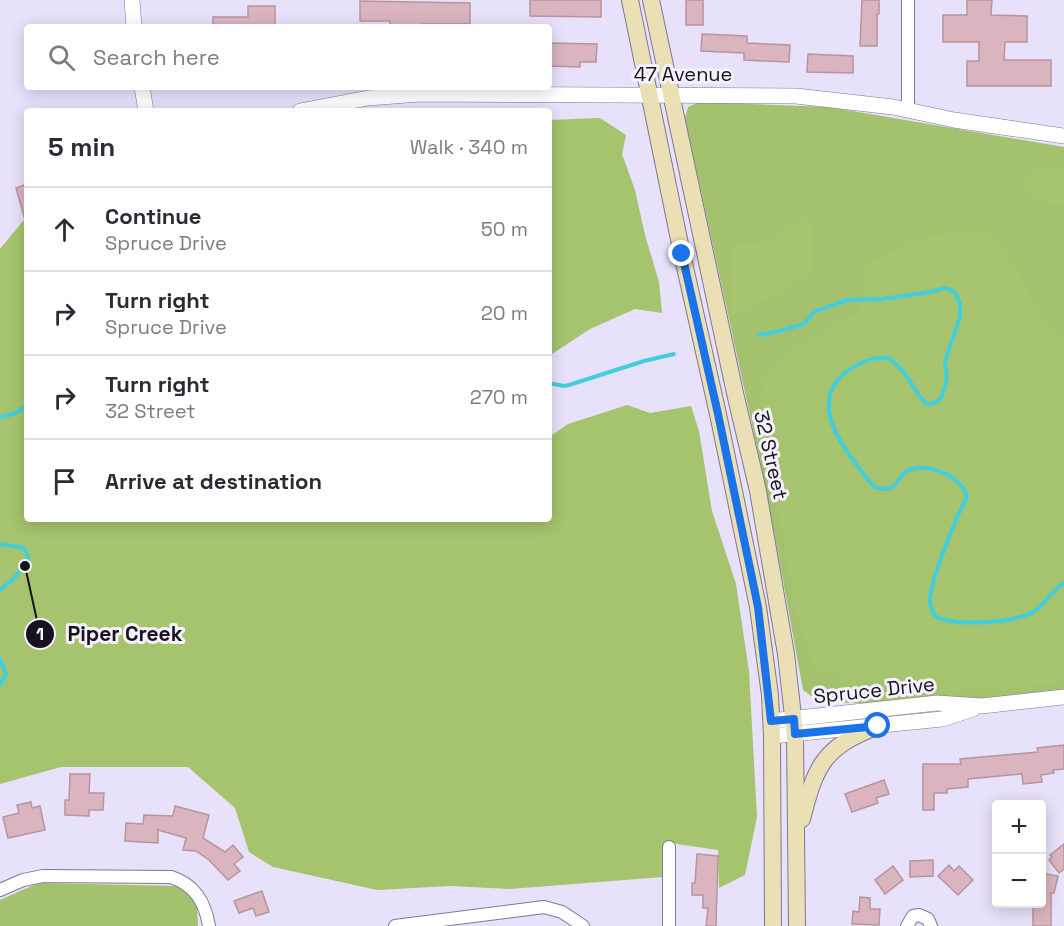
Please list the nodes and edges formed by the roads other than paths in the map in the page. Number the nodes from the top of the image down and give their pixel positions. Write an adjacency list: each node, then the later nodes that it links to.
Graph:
1 (132, 0): 5 (street)
2 (630, 0): 7 (main road)
3 (651, 0): 8 (main road, 32 Street)
4 (908, 0): 11 (street)
5 (134, 24)
6 (142, 90): 9 (street)
7 (650, 95): 8 (street, 47 Avenue); 10 (street, 47 Avenue); 17 (main road)
8 (671, 95): 11 (street, 47 Avenue); 15 (main road, 32 Street)
9 (146, 108)
10 (316, 108)
11 (908, 111): 12 (street, 47 Avenue)
12 (1064, 136)
13 (1064, 697): 14 (street, Spruce Drive)
14 (982, 706): 15 (street, Spruce Drive); 16 (street, Spruce Drive)
15 (795, 726): 16 (street, Spruce Drive); 17 (street, Spruce Drive); 18 (main road, 32 Street)
16 (878, 726): 18 (main road)
17 (772, 729): 25 (main road)
18 (797, 843): 26 (main road, 32 Street)
19 (669, 846): 24 (street)
20 (0, 890): 21 (street)
21 (209, 926)
22 (395, 926): 23 (street)
23 (583, 926)
24 (669, 926)
25 (773, 926)
26 (797, 926)
27 (907, 926): 28 (street)
28 (931, 926)

